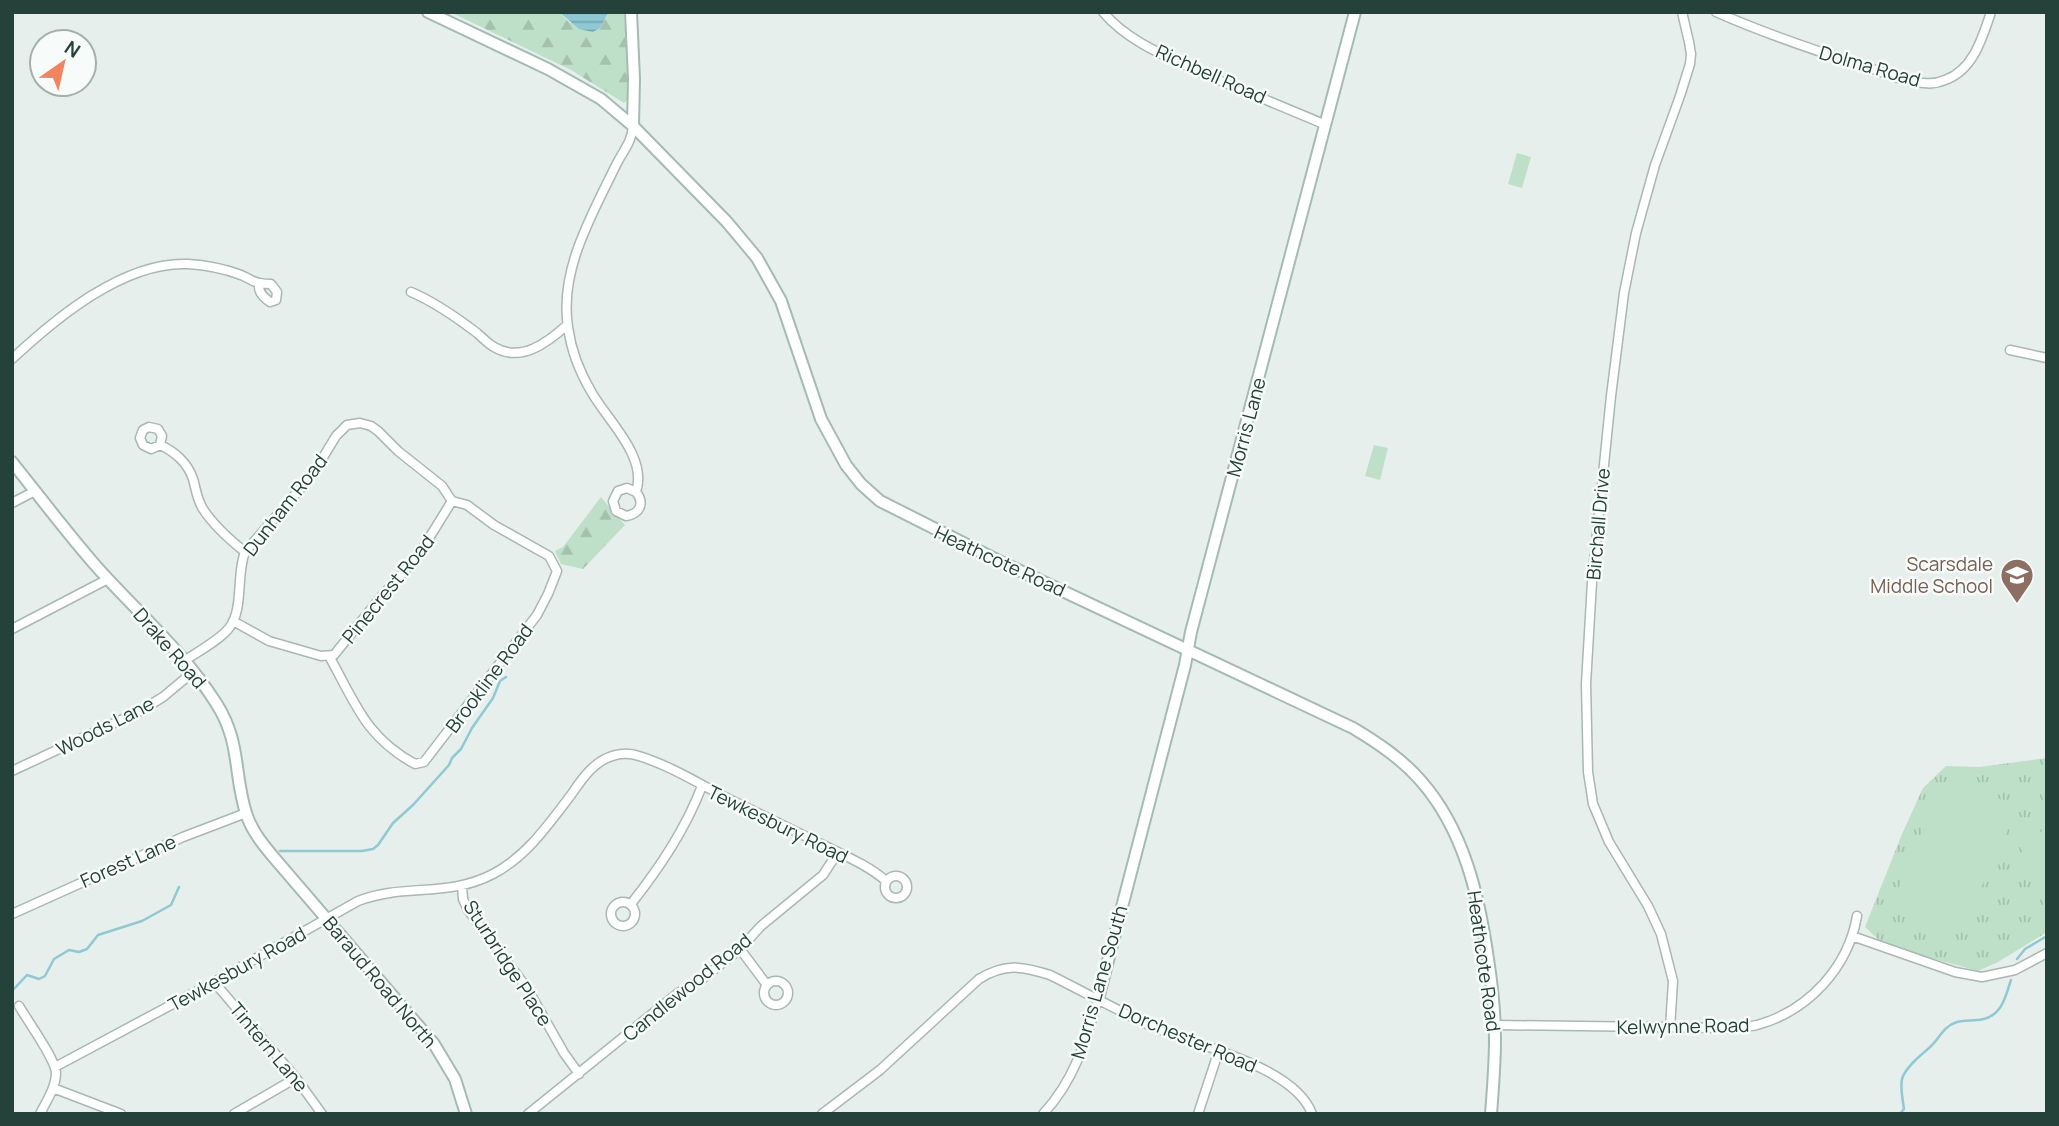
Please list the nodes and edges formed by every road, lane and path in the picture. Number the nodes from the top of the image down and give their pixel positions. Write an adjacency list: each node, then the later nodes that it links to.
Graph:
1 (428, 12): 9 (street, Heathcote Road)
2 (631, 12): 9 (street)
3 (1103, 12): 8 (street, Richbell Road)
4 (1355, 12): 8 (street, Morris Lane)
5 (1682, 12): 50 (street, Birchall Drive)
6 (1716, 12): 7 (street, Dolma Road)
7 (1991, 12)
8 (1326, 125): 26 (street, Morris Lane)
9 (633, 126): 12 (street); 26 (street, Heathcote Road)
10 (259, 284): 15 (street)
11 (411, 292): 12 (street)
12 (568, 325): 19 (street)
13 (2010, 349): 14 (street)
14 (2047, 358)
15 (12, 359)
16 (160, 445): 22 (street)
17 (12, 462): 18 (street, Drake Road)
18 (35, 491): 21 (street); 23 (street, Drake Road)
19 (636, 492)
20 (452, 501): 22 (street, Dunham Road); 27 (street, Pinecrest Road); 27 (street, Brookline Road)
21 (12, 503)
22 (245, 552): 24 (street, Dunham Road)
23 (108, 579): 25 (street); 28 (street, Drake Road)
24 (233, 621): 27 (street, Pinecrest Road); 28 (street)
25 (12, 629)
26 (1188, 650): 33 (street, Morris Lane); 49 (street, Heathcote Road)
27 (329, 656)
28 (184, 661): 29 (street, Drake Road)
29 (193, 672): 30 (street, Woods Lane); 32 (street, Drake Road)
30 (12, 771)
31 (702, 786): 34 (street, Tewkesbury Road); 37 (street, Tewkesbury Road); 38 (street)
32 (246, 813): 35 (street, Drake Road); 39 (street, Forest Lane)
33 (1137, 843): 47 (street, Morris Lane South)
34 (838, 852): 36 (street, Tewkesbury Road); 43 (street, Candlewood Road)
35 (276, 860): 41 (street, Baraud Road North)
36 (886, 881)
37 (462, 886): 41 (street, Tewkesbury Road); 53 (street, Sturbridge Place)
38 (631, 904)
39 (12, 914)
40 (1857, 916): 42 (street, Kelwynne Road)
41 (327, 920): 45 (street, Tewkesbury Road); 61 (street, Baraud Road North)
42 (1853, 936): 44 (street); 50 (street, Kelwynne Road)
43 (740, 949): 46 (street); 53 (street, Candlewood Road)
44 (2047, 955)
45 (214, 982): 52 (street, Tewkesbury Road); 54 (street, Tintern Lane)
46 (767, 985)
47 (1098, 999): 51 (street, Dorchester Road); 63 (street, Dorchester Road); 64 (street, Morris Lane South)
48 (19, 1006): 52 (street)
49 (1495, 1025): 50 (street, Kelwynne Road); 66 (street, Heathcote Road)
50 (1670, 1028)
51 (1219, 1050): 56 (street, Dorchester Road); 65 (street)
52 (55, 1067): 55 (street)
53 (579, 1074): 62 (street, Candlewood Road)
54 (296, 1078): 59 (street); 60 (street, Tintern Lane)
55 (53, 1088): 57 (street); 58 (street)
56 (1310, 1109)
57 (40, 1114)
58 (121, 1114)
59 (234, 1114)
60 (322, 1114)
61 (466, 1114)
62 (528, 1114)
63 (822, 1114)
64 (1043, 1114)
65 (1198, 1114)
66 (1491, 1114)

